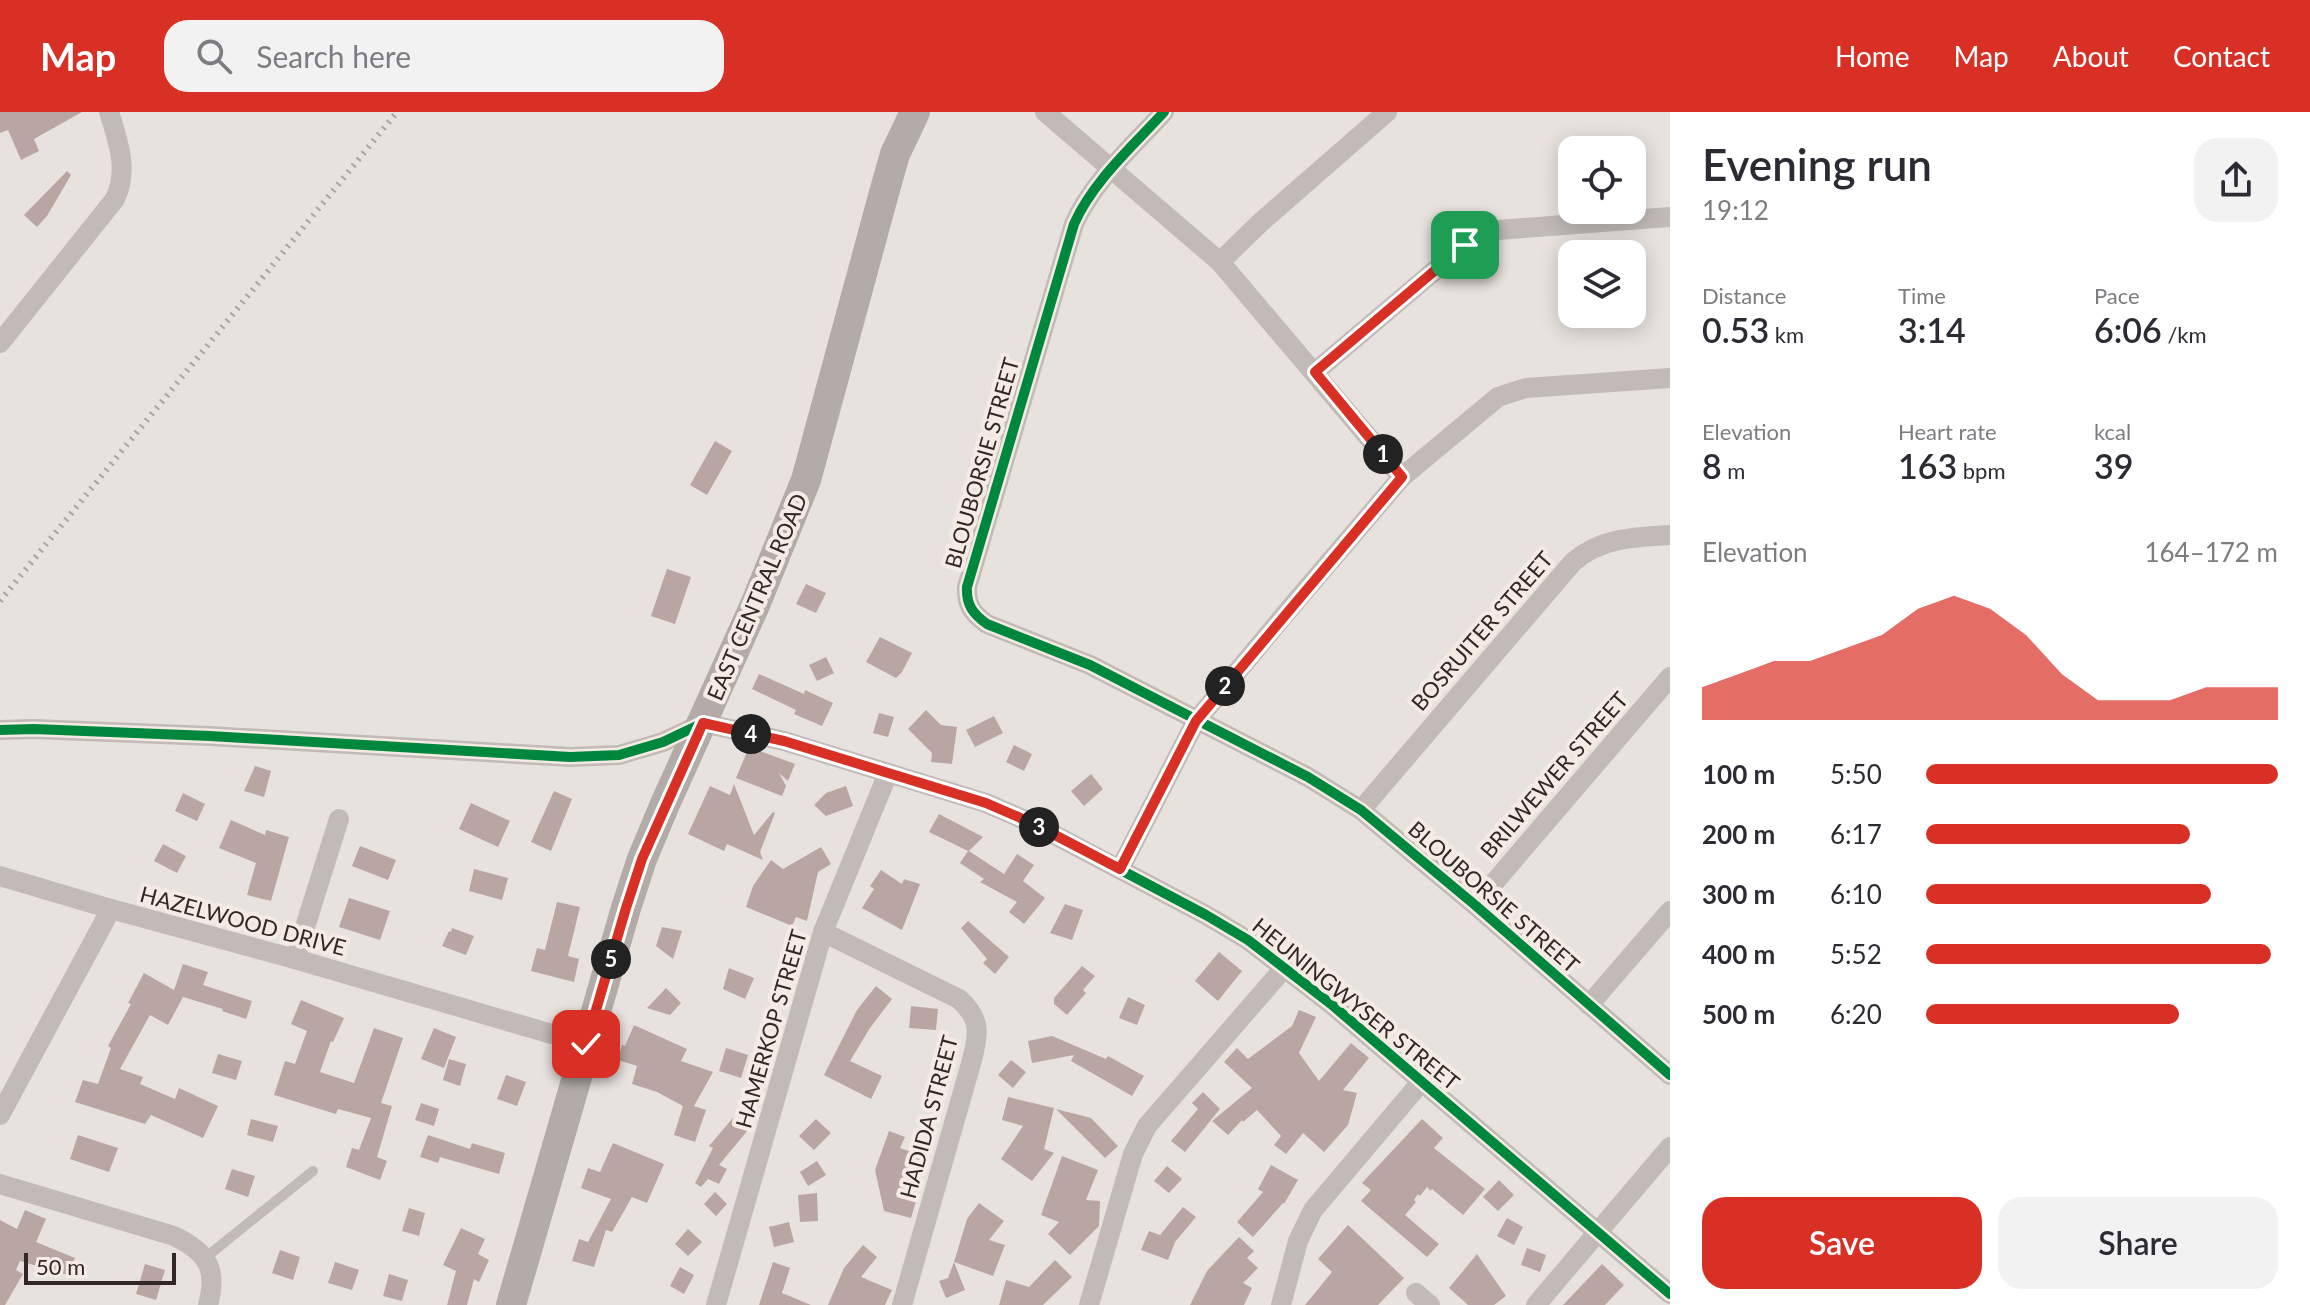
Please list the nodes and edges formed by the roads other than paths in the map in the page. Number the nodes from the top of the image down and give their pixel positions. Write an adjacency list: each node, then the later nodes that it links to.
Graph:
1 (109, 112): 9 (street)
2 (915, 112): 16 (street, EAST CENTRAL ROAD)
3 (1045, 112): 6 (street)
4 (1164, 112): 6 (street)
5 (1387, 112): 8 (street)
6 (1111, 170): 8 (street); 15 (street, BLOUBORSIE STREET)
7 (1670, 217): 10 (street)
8 (1220, 262): 10 (street)
9 (0, 343)
10 (1315, 372): 12 (street)
11 (1670, 378): 12 (street)
12 (1402, 477): 15 (street)
13 (1670, 535): 19 (street, BOSRUITER STREET)
14 (1670, 677): 23 (street, BRILWEWER STREET)
15 (1196, 721): 19 (street, BLOUBORSIE STREET); 21 (street)
16 (703, 723): 17 (street); 18 (street, HEUNINGWYSER STREET); 30 (street, EAST CENTRAL ROAD)
17 (0, 730)
18 (888, 773): 21 (street, HEUNINGWYSER STREET); 26 (street, HAMERKOP STREET)
19 (1361, 810): 23 (street, BLOUBORSIE STREET)
20 (339, 819): 27 (street)
21 (1120, 869): 28 (street, HEUNINGWYSER STREET)
22 (0, 876): 24 (street)
23 (1475, 905): 29 (street, BLOUBORSIE STREET)
24 (111, 909): 27 (street, HAZELWOOD DRIVE); 33 (street, HAZELWOOD DRIVE)
25 (1670, 911): 29 (street)
26 (823, 932): 42 (street, HAMERKOP STREET); 43 (street, HADIDA STREET)
27 (295, 959): 30 (street, HAZELWOOD DRIVE)
28 (1285, 967): 32 (street, HEUNINGWYSER STREET); 44 (street)
29 (1589, 1005): 31 (street, BLOUBORSIE STREET)
30 (586, 1044): 41 (street, EAST CENTRAL ROAD)
31 (1670, 1075)
32 (1422, 1081): 37 (street, HEUNINGWYSER STREET); 45 (street)
33 (0, 1115)
34 (1670, 1147): 37 (street)
35 (313, 1171): 38 (lane)
36 (0, 1184): 38 (street)
37 (1597, 1232): 39 (street, HEUNINGWYSER STREET); 46 (street)
38 (205, 1258): 40 (street)
39 (1670, 1294)
40 (208, 1305)
41 (511, 1305)
42 (716, 1305)
43 (902, 1305)
44 (1089, 1305)
45 (1281, 1305)
46 (1536, 1305)

